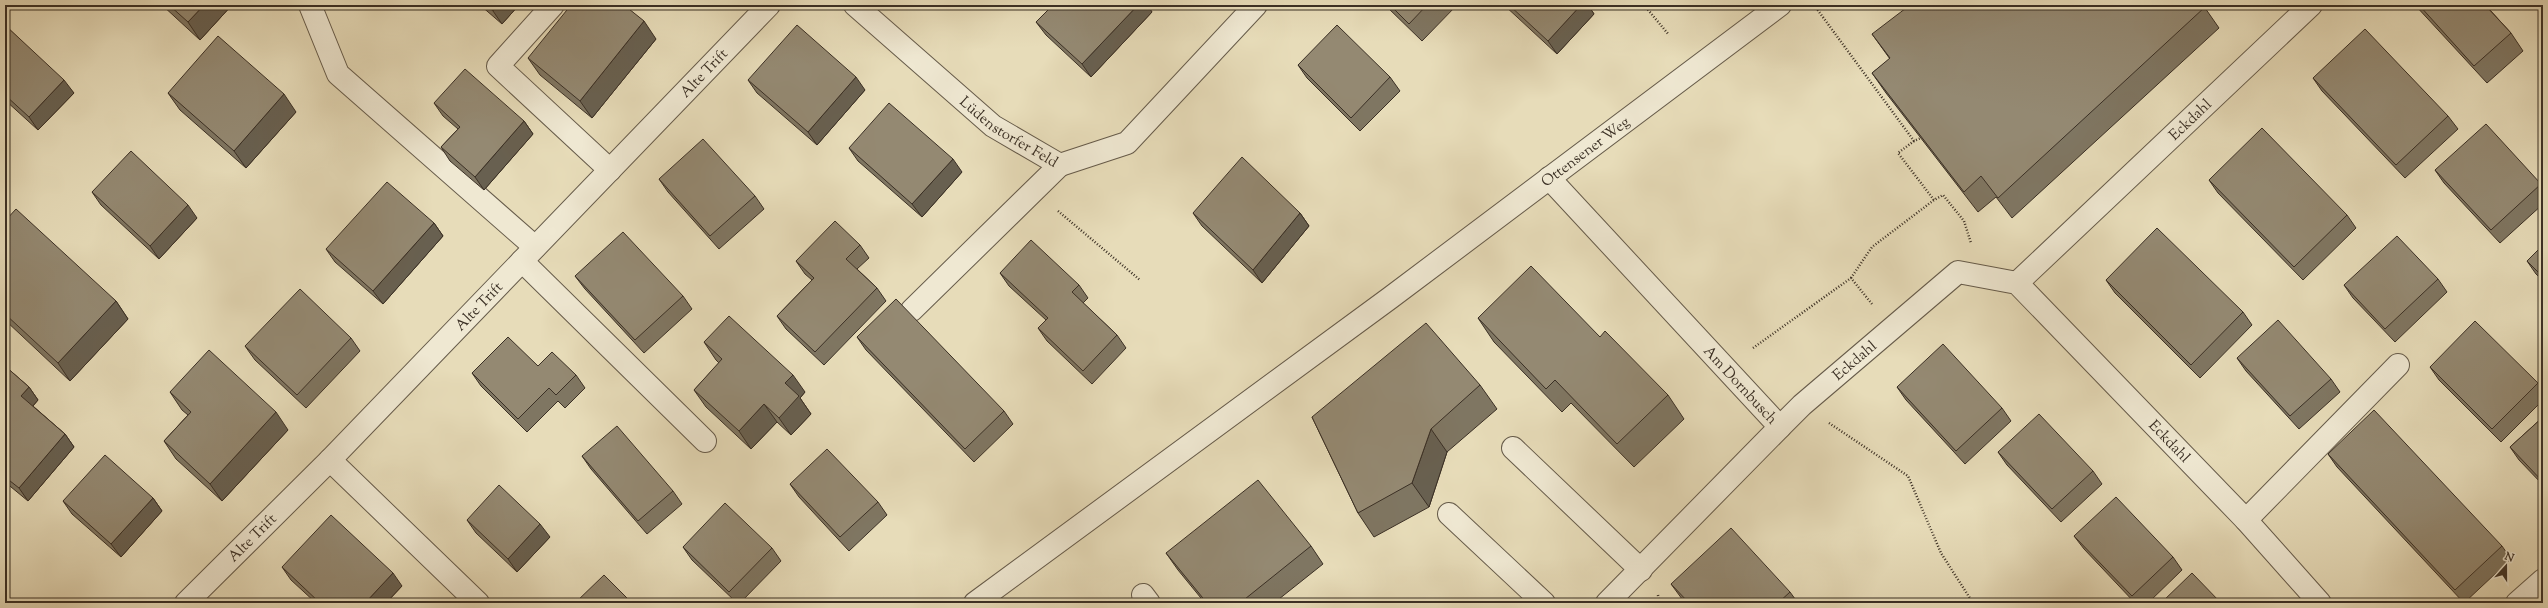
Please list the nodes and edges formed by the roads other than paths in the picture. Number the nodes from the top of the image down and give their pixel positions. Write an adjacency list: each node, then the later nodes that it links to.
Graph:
1 (310, 5): 11 (street)
2 (553, 5): 9 (street)
3 (769, 5): 9 (street, Alte Trift)
4 (855, 5): 8 (street, Lüdenstorfer Feld)
5 (1256, 5): 8 (street, Lüdenstorfer Feld)
6 (1780, 5): 10 (street, Ottensener Weg)
7 (2311, 5): 12 (street, Eckdahl)
8 (1060, 165): 13 (street)
9 (610, 170): 11 (street, Alte Trift)
10 (1550, 178): 15 (street, Am Dornbusch); 25 (street, Ottensener Weg)
11 (528, 254): 16 (street); 18 (street, Alte Trift)
12 (2017, 283): 15 (street, Eckdahl); 20 (street, Eckdahl)
13 (912, 310)
14 (2398, 365): 20 (street)
15 (1780, 427): 21 (street, Am Dornbusch)
16 (705, 441)
17 (1513, 448): 21 (street)
18 (330, 460): 23 (street, Alte Trift); 24 (street)
19 (1449, 514): 26 (street)
20 (2246, 520): 28 (street, Eckdahl)
21 (1641, 570): 27 (street, Am Dornbusch)
22 (2543, 580): 29 (street)
23 (195, 600)
24 (478, 603)
25 (974, 603)
26 (1544, 603)
27 (1607, 603)
28 (2320, 603)
29 (2517, 603)

